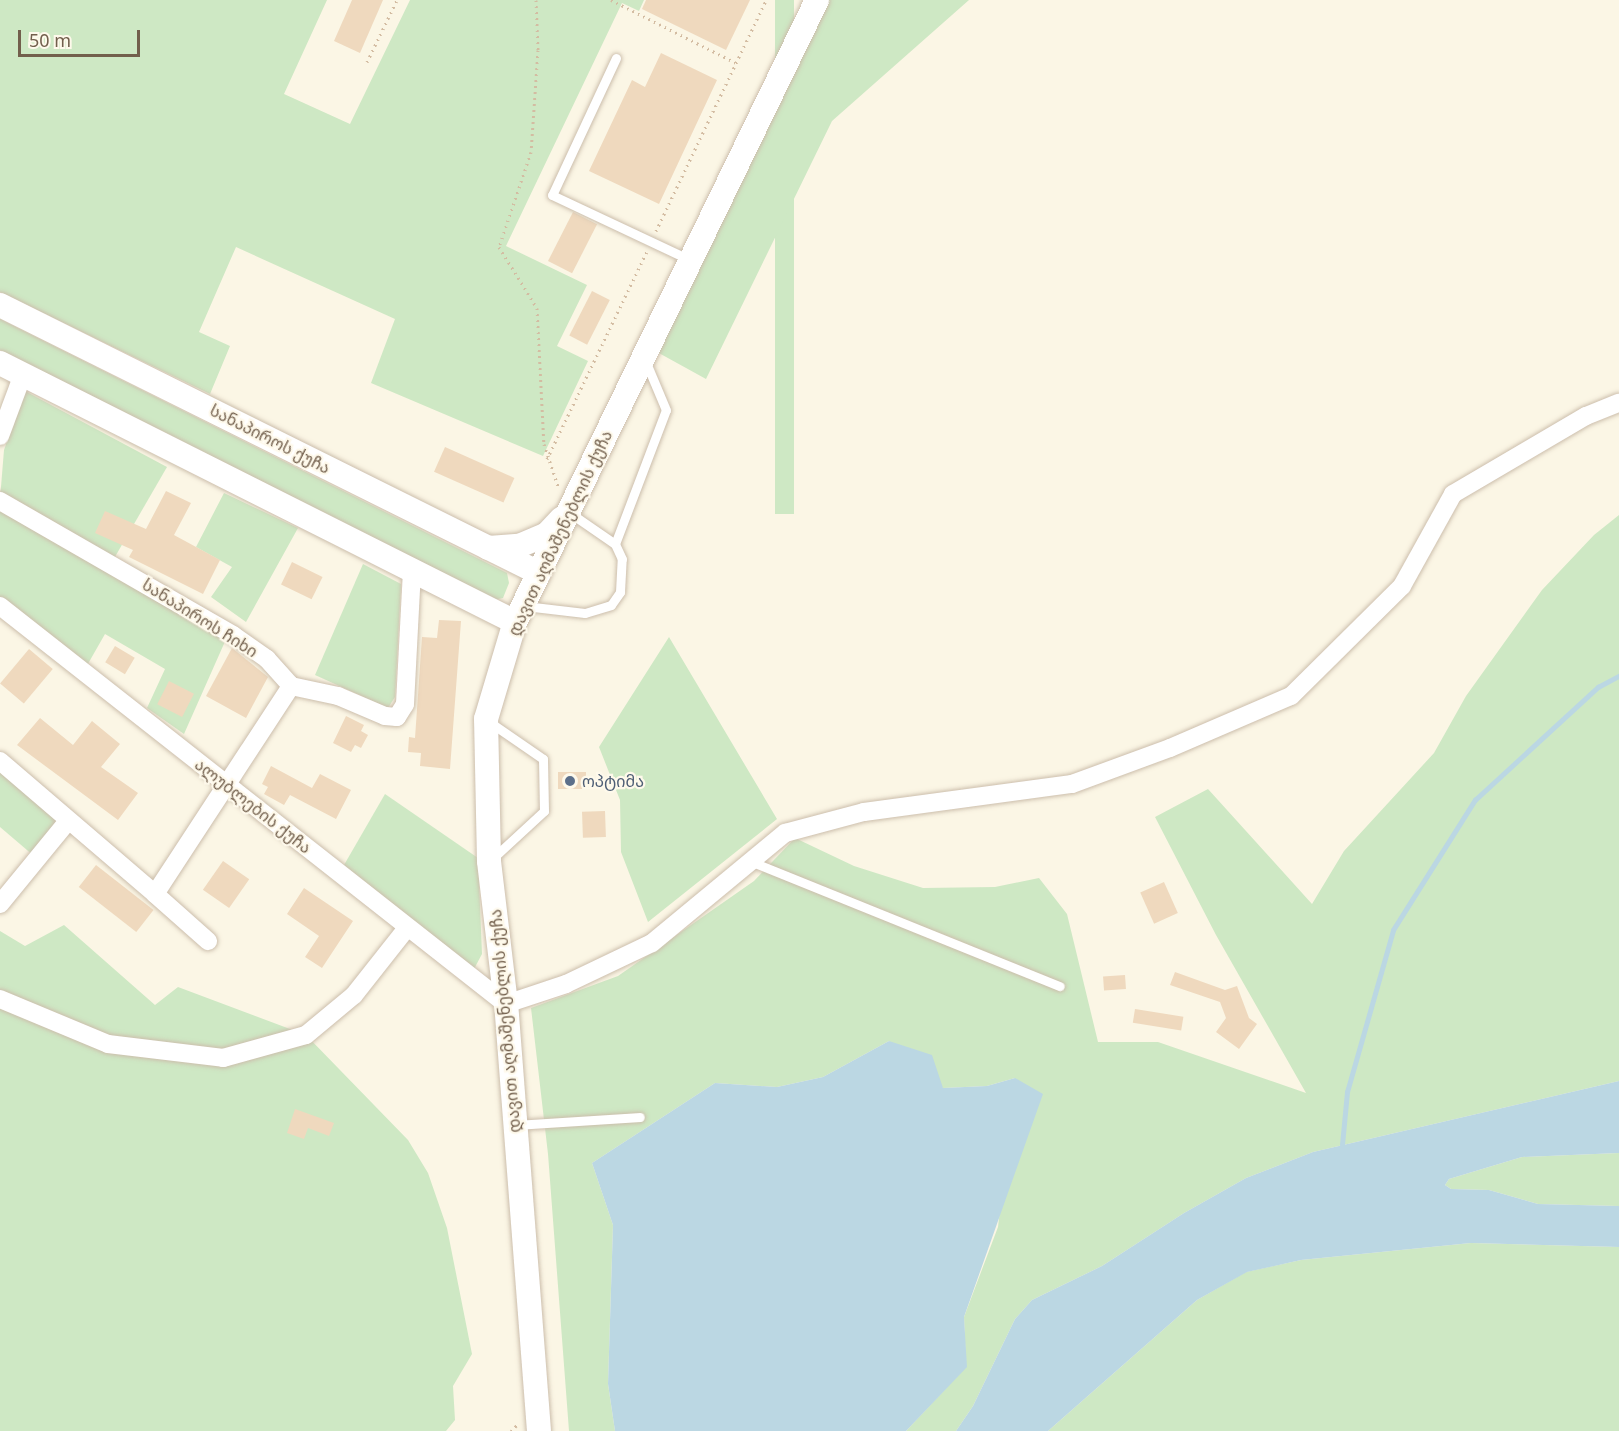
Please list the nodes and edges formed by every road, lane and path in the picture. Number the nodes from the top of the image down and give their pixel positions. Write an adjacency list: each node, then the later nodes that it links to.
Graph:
1 (396, 0): 6 (path)
2 (536, 0): 16 (path)
3 (611, 0): 7 (path)
4 (817, 0): 8 (main road, დავით აღმაშენებლის ქუჩა)
5 (616, 58): 8 (lane)
6 (367, 62)
7 (736, 63)
8 (690, 261): 10 (main road, დავით აღმაშენებლის ქუჩა)
9 (0, 305): 18 (main road, სანაპიროს ქუჩა)
10 (644, 358): 16 (main road, დავით აღმაშენებლის ქუჩა); 17 (lane)
11 (0, 363): 12 (main road)
12 (23, 374): 14 (street); 19 (main road)
13 (1619, 403): 29 (street)
14 (0, 436)
15 (0, 501): 23 (street, სანაპიროს ჩიხი)
16 (568, 512): 17 (lane); 18 (main road); 20 (main road, დავით აღმაშენებლის ქუჩა)
17 (615, 544): 22 (lane)
18 (488, 548): 20 (main road, სანაპიროს ქუჩა)
19 (411, 570): 22 (main road); 23 (street)
20 (539, 573): 22 (main road, დავით აღმაშენებლის ქუჩა)
21 (0, 606): 26 (street, ალუბლების ქუჩა)
22 (519, 614): 24 (main road, დავით აღმაშენებლის ქუჩა)
23 (291, 687): 26 (street)
24 (486, 719): 28 (main road, დავით აღმაშენებლის ქუჩა); 28 (lane)
25 (0, 761): 27 (street)
26 (225, 784): 30 (street); 32 (street, ალუბლების ქუჩა)
27 (68, 821): 30 (street); 31 (street)
28 (489, 861): 36 (main road, დავით აღმაშენებლის ქუჩა)
29 (750, 861): 34 (lane); 36 (street)
30 (155, 894): 33 (street)
31 (0, 904)
32 (407, 928): 35 (street); 36 (street, ალუბლების ქუჩა)
33 (208, 941)
34 (1060, 986)
35 (0, 999)
36 (506, 1004): 38 (main road, დავით აღმაშენებლის ქუჩა)
37 (640, 1117): 38 (lane)
38 (516, 1125): 39 (main road, დავით აღმაშენებლის ქუჩა)
39 (539, 1431)

